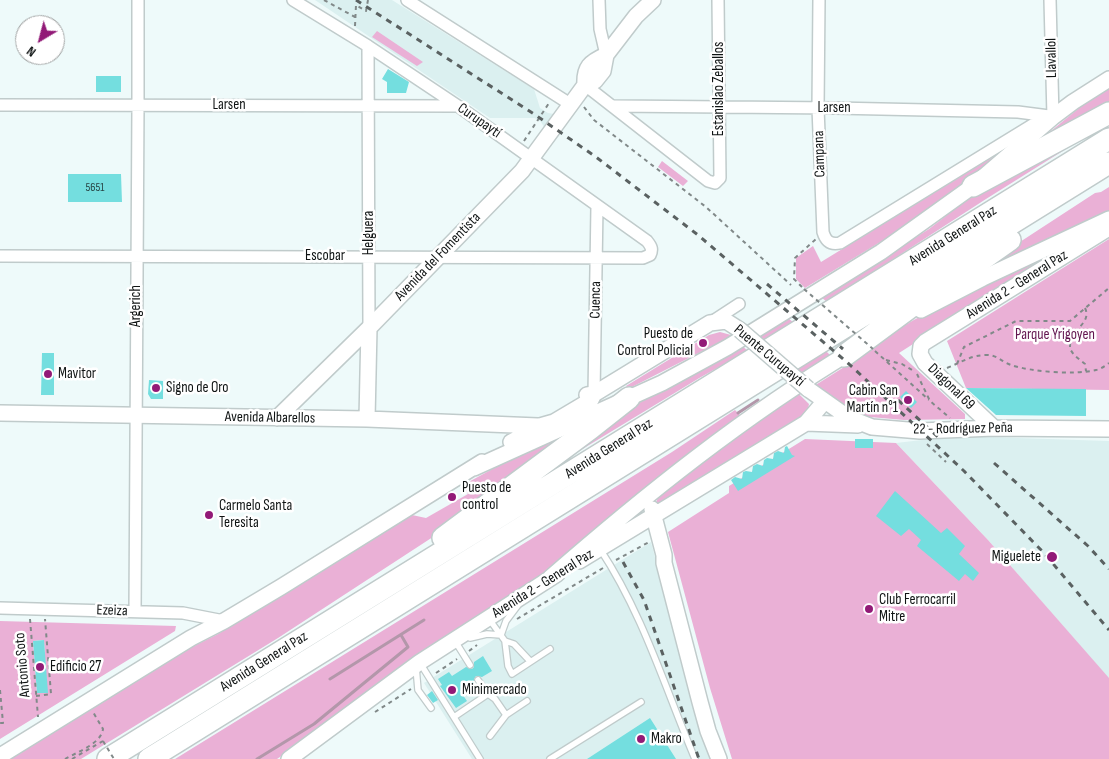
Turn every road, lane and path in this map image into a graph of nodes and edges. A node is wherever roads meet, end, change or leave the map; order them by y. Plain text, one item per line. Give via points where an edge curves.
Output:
1 (138, 0) edge
2 (293, 0) edge
3 (324, 0) edge
4 (368, 0) edge
5 (407, 0) edge
6 (598, 0) edge
7 (653, 0) edge
8 (718, 0) edge
9 (819, 0) edge
10 (1050, 0) edge
11 (356, 17) junction
12 (355, 38) junction
13 (368, 46) junction
14 (606, 55) junction
15 (1109, 79) edge
16 (585, 85) junction
17 (556, 94) junction
18 (573, 101) junction
19 (0, 105) edge
20 (138, 105) junction
21 (369, 106) junction
22 (458, 106) junction
23 (614, 106) junction
24 (720, 107) junction
25 (818, 108) junction
26 (1109, 113) edge
27 (1053, 116) junction
28 (1109, 139) edge
29 (518, 149) junction
30 (532, 158) junction
31 (1109, 163) edge
32 (972, 186) junction
33 (597, 206) junction
34 (1109, 219) edge
35 (1109, 228) edge
36 (823, 232) junction
37 (650, 255) joint
38 (0, 256) edge
39 (136, 256) junction
40 (369, 256) junction
41 (437, 257) junction
42 (596, 257) junction
43 (791, 285) dead end
44 (1109, 288) edge
45 (739, 304) dead end
46 (1085, 308) junction
47 (710, 323) junction
48 (369, 328) junction
49 (925, 342) joint
50 (844, 356) junction
51 (884, 360) junction
52 (1109, 363) edge
53 (957, 364) junction
54 (919, 368) dead end
55 (944, 369) dead end
56 (1086, 371) junction
57 (916, 372) junction
58 (594, 394) junction
59 (629, 398) junction
60 (930, 401) junction
61 (824, 402) junction
62 (0, 413) edge
63 (136, 415) junction
64 (277, 418) junction
65 (367, 419) junction
66 (806, 423) junction
67 (540, 426) junction
68 (872, 427) junction
69 (994, 428) junction
70 (963, 429) junction
71 (1109, 429) edge
72 (913, 430) junction
73 (946, 462) dead end
74 (474, 468) junction
75 (656, 490) junction
76 (653, 517) junction
77 (633, 530) junction
78 (653, 540) junction
79 (597, 545) junction
80 (664, 563) junction
81 (610, 564) junction
82 (382, 590) junction
83 (519, 598) junction
84 (0, 608) edge
85 (29, 608) junction
86 (44, 609) junction
87 (135, 611) junction
88 (489, 618) junction
89 (224, 621) junction
90 (503, 628) junction
91 (493, 634) junction
92 (458, 637) junction
93 (502, 638) junction
94 (550, 649) dead end
95 (463, 655) junction
96 (530, 661) junction
97 (418, 663) junction
98 (470, 665) dead end
99 (430, 677) junction
100 (478, 680) dead end
101 (418, 685) junction
102 (0, 690) edge
103 (488, 694) junction
104 (36, 696) junction
105 (527, 701) dead end
106 (87, 702) junction
107 (641, 702) dead end
108 (431, 708) dead end
109 (374, 713) dead end
110 (506, 715) junction
111 (454, 717) junction
112 (38, 719) dead end
113 (0, 723) edge
114 (490, 736) dead end
115 (0, 756) edge
116 (65, 759) edge
117 (72, 759) edge
118 (108, 759) edge
119 (114, 759) edge
120 (149, 759) edge
121 (289, 759) edge
122 (480, 759) edge
123 (550, 759) edge
124 (695, 759) edge
125 (719, 759) edge

1 - 20 street, Argerich
2 - 12 street, Curupaytí
3 - 11 path
4 - 11 path via 366,11 356,5
5 - 17 street
6 - 14 street
7 - 14 street, Avenida del Fomentista via 636,16
8 - 24 street, Estanislao Zeballos
9 - 25 street, Campana
10 - 27 street, Llavallol
11 - 12 path
12 - 13 street, Curupaytí
13 - 21 street, Helguera
13 - 22 street, Curupaytí
14 - 16 street, Avenida del Fomentista via 593,61 584,73
15 - 27 street, Avenida General Paz
16 - 18 street, Avenida del Fomentista
16 - 23 street
17 - 18 street
17 - 29 path
18 - 30 street, Avenida del Fomentista
18 - 43 path via 706,207
19 - 20 street, Larsen
20 - 21 street, Larsen
20 - 39 street, Argerich
21 - 22 street, Larsen
21 - 40 street, Helguera
22 - 29 street, Curupaytí
23 - 24 street, Larsen
23 - 24 street, Estanislao Zeballos via 708,181 715,182 720,178
24 - 25 street, Larsen
25 - 27 street, Larsen via 1018,112
25 - 36 street, Campana
26 - 32 highway
27 - 32 street, Avenida General Paz
27 - 36 street, Avenida General Paz via 1034,124 840,243 831,244
28 - 82 highway, Avenida General Paz
29 - 30 street, Curupaytí
30 - 33 street, Curupaytí
30 - 41 street, Avenida del Fomentista
31 - 50 highway via 1002,246 920,300
31 - 120 highway, Avenida General Paz
32 - 59 street, Avenida General Paz via 881,252 764,325 691,368
33 - 37 street, Curupaytí via 647,241 652,250
33 - 42 street, Cuenca
34 - 50 street via 930,305
35 - 49 street, Avenida 2 - General Paz
36 - 51 path, bridge via 795,258 794,279
37 - 42 street, Escobar via 643,258
38 - 39 street, Escobar
39 - 40 street, Escobar
39 - 63 street, Argerich
40 - 41 street, Escobar
40 - 48 street, Helguera
41 - 42 street, Escobar
41 - 48 street, Avenida del Fomentista
42 - 58 street, Cuenca
44 - 46 path
45 - 47 street, Avenida General Paz
46 - 53 path via 1070,320 1025,320 1008,324 964,347
46 - 56 path via 1085,320 1073,336 1070,349 1085,364
47 - 58 street, Avenida General Paz
47 - 61 street, Puente Curupaytí, bridge via 726,321 740,330
48 - 64 street, Avenida del Fomentista
48 - 65 street, Helguera
49 - 69 street, Diagonal 69 via 920,351 921,358
50 - 75 street via 746,420
51 - 57 path via 902,364
51 - 60 path
52 - 56 path via 1100,369
53 - 55 path
53 - 56 path via 969,357 987,355 999,357 1017,367 1059,372
54 - 57 path
57 - 60 path
58 - 67 street, Avenida General Paz via 551,416
59 - 74 street, Avenida General Paz
59 - 82 highway via 447,534
60 - 70 path
61 - 66 street, Avenida 2 - General Paz
61 - 68 street, 22 - Rodríguez Peña via 849,418
62 - 63 street, Avenida Albarellos
63 - 64 street, Avenida Albarellos
63 - 87 street, Argerich
64 - 65 street, Avenida Albarellos
65 - 67 street, Avenida Albarellos
66 - 68 street
66 - 76 street, Avenida 2 - General Paz
67 - 74 street, Avenida General Paz via 508,443
68 - 72 street, 22 - Rodríguez Peña
69 - 70 street, 22 - Rodríguez Peña
69 - 71 street, 22 - Rodríguez Peña
70 - 72 street, 22 - Rodríguez Peña
72 - 73 path
74 - 89 street, Avenida General Paz
75 - 76 street via 652,503
75 - 79 street
76 - 77 street, Avenida 2 - General Paz
76 - 80 street
77 - 78 street via 643,530
77 - 79 street, Avenida 2 - General Paz
78 - 80 street
78 - 81 path
79 - 81 lane
79 - 83 street, Avenida 2 - General Paz
80 - 125 street via 708,731
81 - 90 path
81 - 124 lane via 652,648
82 - 118 highway, Avenida General Paz
83 - 88 street, Avenida 2 - General Paz
83 - 90 lane
84 - 85 street, Ezeiza
85 - 86 street, Ezeiza
85 - 104 path, Antonio Soto
86 - 87 street, Ezeiza
86 - 104 path via 51,694
87 - 89 street, Ezeiza via 183,613
88 - 92 street, Avenida 2 - General Paz
88 - 93 lane
89 - 106 street, Avenida General Paz
90 - 93 lane
91 - 92 lane
91 - 93 lane
91 - 95 path
92 - 95 lane
92 - 97 street, Avenida 2 - General Paz
93 - 96 lane via 514,644
93 - 96 lane via 512,674
94 - 96 lane
95 - 98 lane
95 - 99 path
97 - 99 lane
97 - 101 lane
97 - 121 street, Avenida 2 - General Paz
99 - 111 lane
100 - 103 lane
101 - 108 lane
101 - 109 path
102 - 113 path via 3,723
103 - 110 lane
103 - 111 lane
104 - 112 path, Antonio Soto
105 - 110 lane
106 - 115 street, Avenida General Paz
106 - 116 path via 103,729 102,734
107 - 123 lane
110 - 114 lane
111 - 122 lane
117 - 119 path, bridge via 103,741

